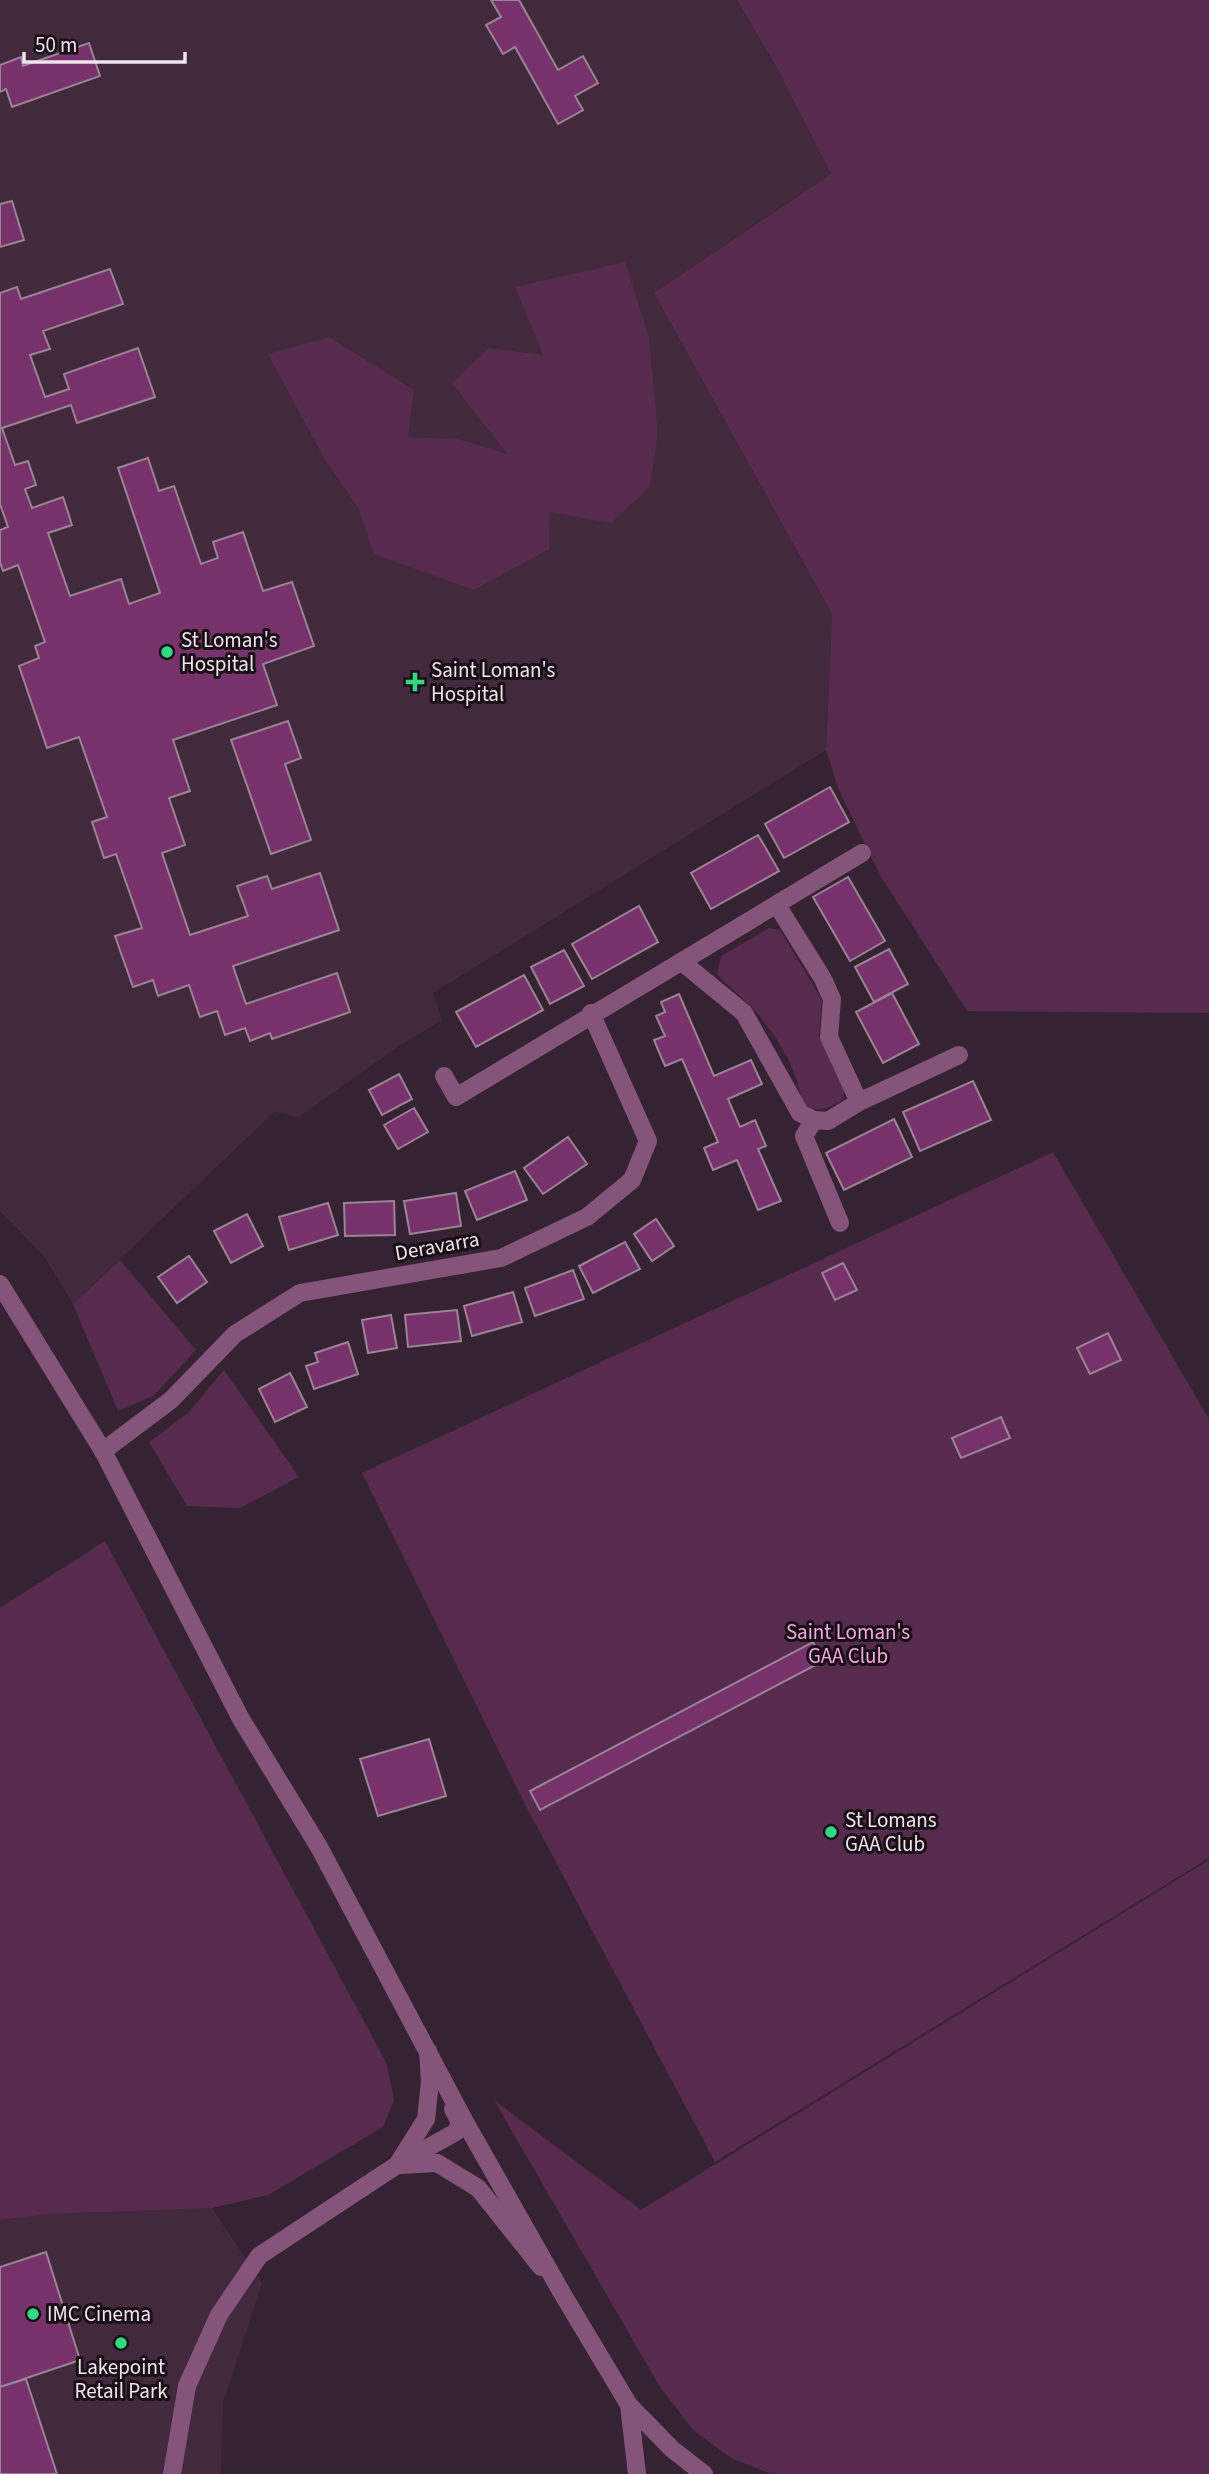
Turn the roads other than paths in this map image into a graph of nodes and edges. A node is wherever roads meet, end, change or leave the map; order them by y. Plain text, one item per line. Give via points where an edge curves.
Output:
1 (862, 853) dead end
2 (777, 905) junction
3 (682, 962) junction
4 (592, 1013) junction
5 (959, 1055) dead end
6 (444, 1076) dead end
7 (859, 1102) junction
8 (814, 1120) junction
9 (840, 1223) dead end
10 (0, 1284) edge
11 (103, 1451) junction
12 (428, 2051) junction
13 (441, 2077) junction
14 (397, 2165) junction
15 (562, 2293) junction
16 (629, 2405) junction
17 (172, 2474) edge
18 (637, 2474) edge
19 (704, 2474) edge

1 - 2 street
2 - 3 street
2 - 7 street via 824,979 832,999 829,1037
3 - 4 street
3 - 8 street via 744,1013 800,1113
4 - 6 street via 456,1097
4 - 11 street, Deravarra via 648,1141 632,1180 587,1217 501,1258 300,1293 235,1334 171,1400
5 - 7 street
7 - 8 street via 828,1121
8 - 9 street via 804,1136
10 - 11 street
11 - 12 street via 241,1719 319,1847
12 - 13 street
12 - 14 street via 426,2119
13 - 14 street via 460,2128
13 - 15 street
14 - 15 street via 437,2163 478,2188
14 - 17 street via 260,2256 245,2274 219,2315 187,2386
15 - 16 street
16 - 18 street
16 - 19 street

